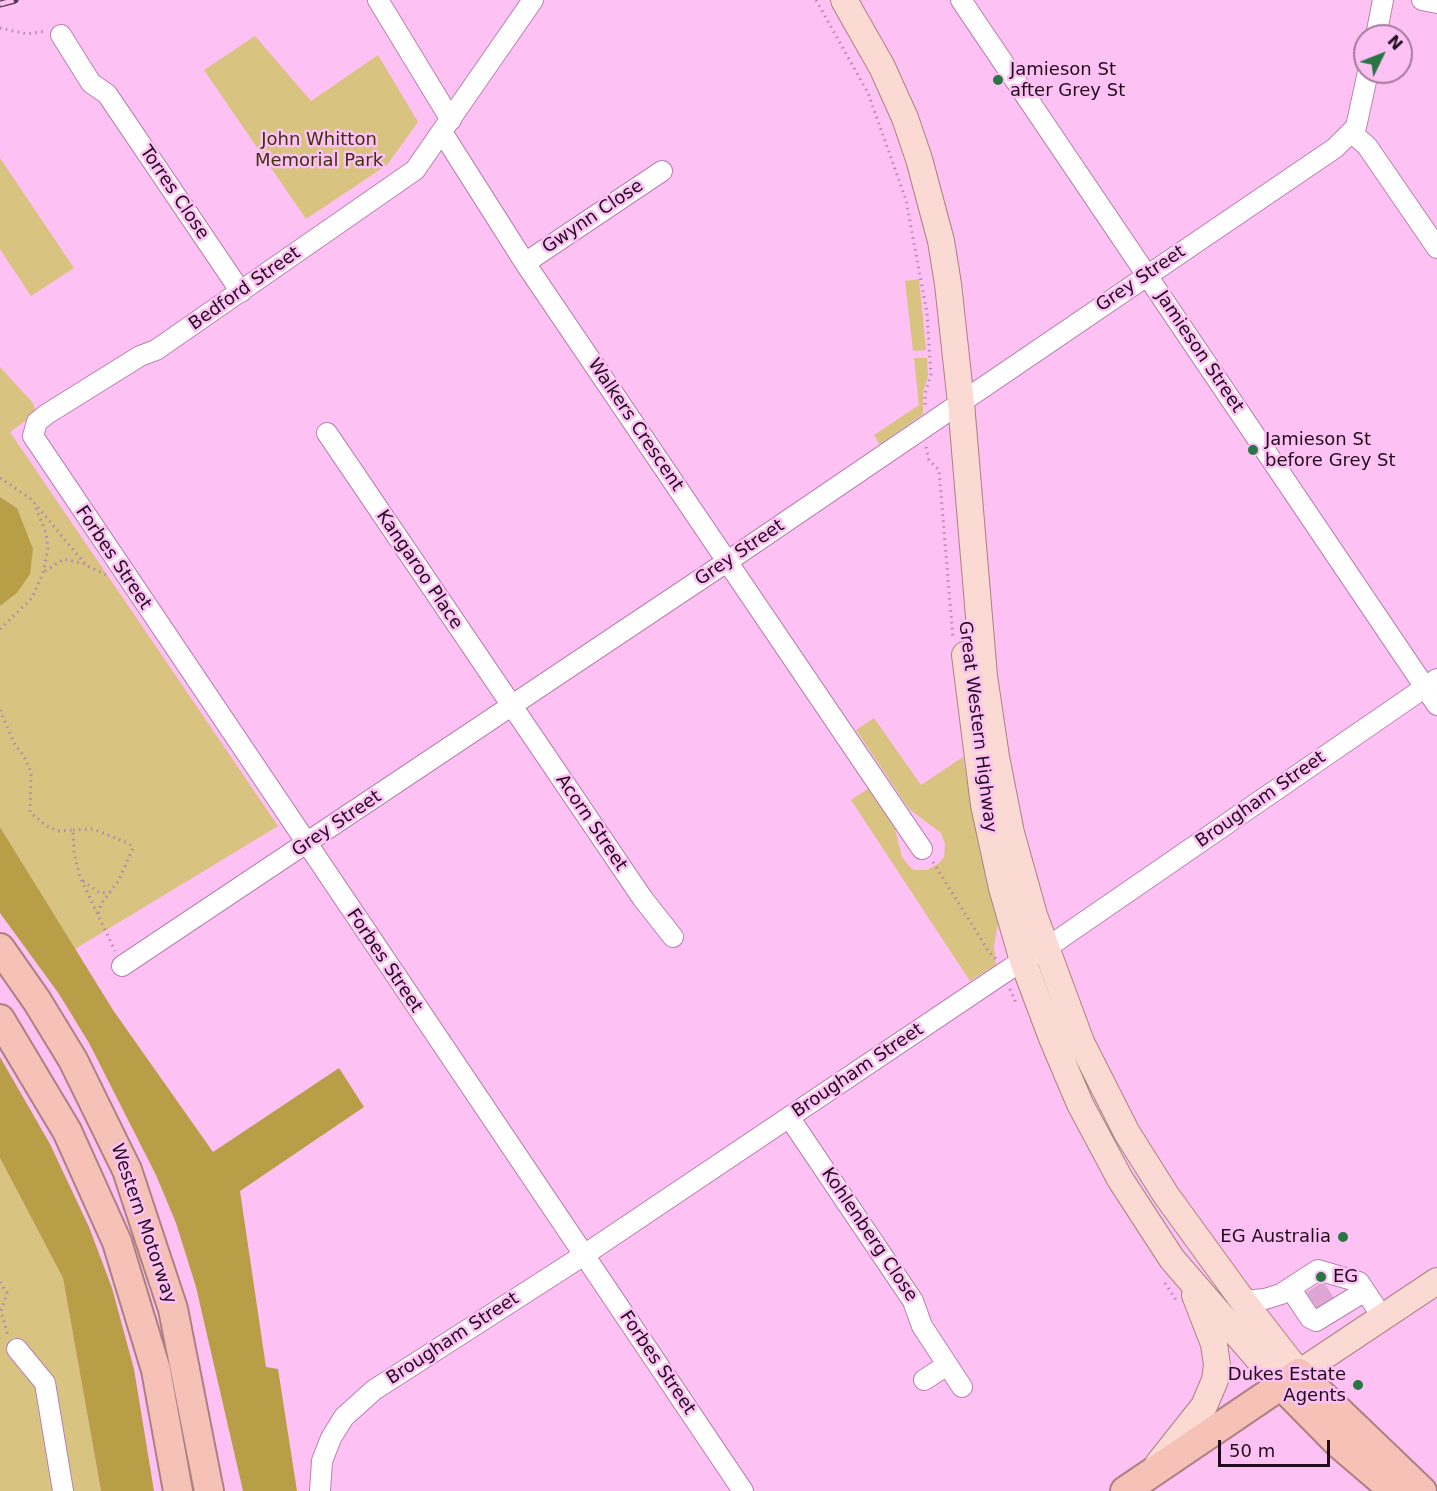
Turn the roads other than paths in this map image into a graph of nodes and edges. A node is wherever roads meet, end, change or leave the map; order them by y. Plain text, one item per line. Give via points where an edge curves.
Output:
1 (378, 0) edge
2 (533, 0) edge
3 (825, 0) edge
4 (844, 0) edge
5 (961, 0) edge
6 (1383, 0) edge
7 (1422, 0) edge
8 (1437, 3) edge
9 (1378, 24) edge
10 (61, 35) road end
11 (1365, 84) edge
12 (446, 126) junction
13 (1352, 133) junction
14 (662, 171) dead end
15 (1437, 248) edge
16 (525, 263) junction
17 (1147, 276) junction
18 (241, 292) junction
19 (943, 411) junction
20 (34, 428) joint
21 (327, 433) dead end
22 (728, 561) junction
23 (1431, 683) edge
24 (1437, 705) edge
25 (512, 707) junction
26 (306, 845) junction
27 (922, 849) road end
28 (673, 937) dead end
29 (0, 948) edge
30 (1023, 957) junction
31 (122, 966) road end
32 (0, 1019) edge
33 (789, 1117) junction
34 (127, 1170) junction
35 (585, 1255) junction
36 (1186, 1275) junction
37 (1437, 1281) edge
38 (1290, 1288) junction
39 (1365, 1291) junction
40 (1243, 1301) junction
41 (1383, 1318) junction
42 (17, 1349) road end
43 (947, 1365) junction
44 (1290, 1379) junction
45 (924, 1380) dead end
46 (962, 1387) dead end
47 (1150, 1474) junction
48 (63, 1491) edge
49 (178, 1491) edge
50 (209, 1491) edge
51 (225, 1491) edge
52 (320, 1491) edge
53 (743, 1491) edge
54 (1125, 1491) edge
55 (1394, 1491) edge
56 (1422, 1491) edge

1 - 12 street, Walkers Crescent
2 - 12 street
3 - 19 main road, Great Western Highway via 875,89 912,190 934,301
4 - 19 main road, Great Western Highway via 882,67 926,180 948,284
5 - 17 street, Jamieson Street
6 - 9 street
7 - 8 street
10 - 18 street, Torres Close via 91,83 107,94
11 - 13 street
12 - 16 street, Walkers Crescent
12 - 18 street, Bedford Street via 422,163 407,177
13 - 15 street via 1367,146
13 - 17 street, Grey Street
14 - 16 street, Gwynn Close
16 - 22 street, Walkers Crescent
17 - 19 street, Grey Street
17 - 23 street, Jamieson Street
18 - 20 street, Bedford Street via 156,350 47,414
19 - 22 street, Grey Street
19 - 30 main road, Great Western Highway via 994,745 1013,841
20 - 26 street, Forbes Street via 34,441
21 - 25 street, Kangaroo Place
22 - 25 street, Grey Street
22 - 27 street, Walkers Crescent
23 - 24 street, Jamieson Street
23 - 30 street, Brougham Street
25 - 26 street, Grey Street
25 - 28 street, Acorn Street via 642,899
26 - 31 street, Grey Street
26 - 35 street, Forbes Street
29 - 34 highway, Western Motorway via 73,1060
30 - 33 street, Brougham Street
30 - 36 main road, Great Western Highway via 1052,1038 1090,1125 1148,1224
30 - 40 main road, Great Western Highway via 1081,1042 1127,1133 1166,1195
32 - 49 highway, Western Motorway via 62,1121 117,1242 156,1370
33 - 35 street, Brougham Street
33 - 43 street, Kohlenberg Close via 914,1301 922,1326
34 - 50 highway, Western Motorway via 173,1309
34 - 51 highway via 151,1203 167,1247 187,1315
35 - 52 street, Brougham Street via 364,1397 344,1417 331,1438 322,1461
35 - 53 street, Forbes Street
36 - 44 main road, Great Western Highway
36 - 47 main road via 1214,1344 1215,1380 1204,1406
37 - 41 main road
38 - 39 street via 1318,1270 1339,1282 1359,1282
38 - 39 street via 1307,1304 1310,1318 1320,1320
38 - 40 street via 1271,1298
39 - 41 street
40 - 44 main road, Great Western Highway
41 - 44 main road
42 - 48 street via 45,1383
43 - 45 street
43 - 46 street, Kohlenberg Close
44 - 47 highway
44 - 55 highway, Great Western Highway via 1338,1443
44 - 56 highway, Great Western Highway
47 - 54 highway

